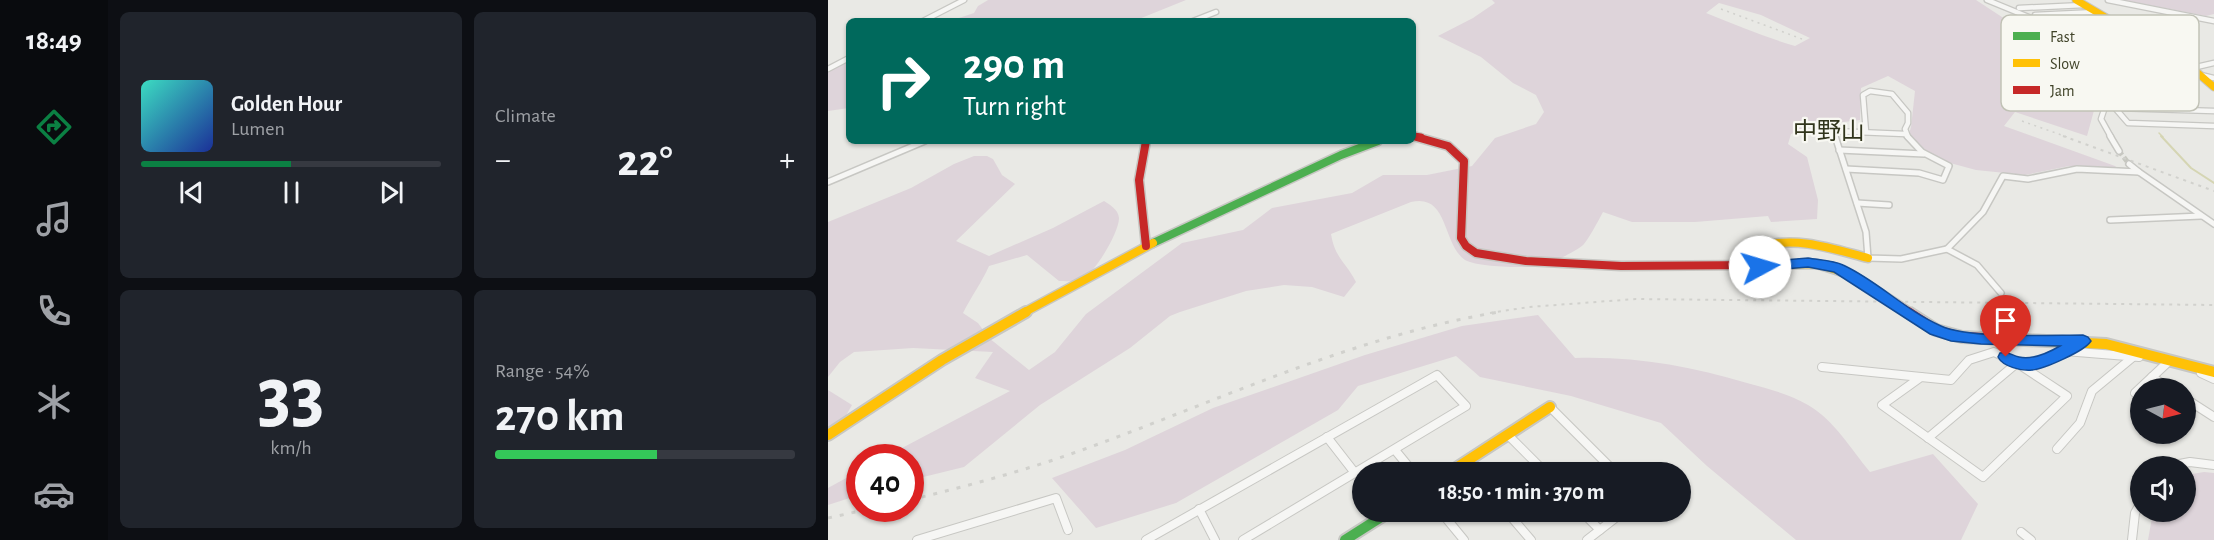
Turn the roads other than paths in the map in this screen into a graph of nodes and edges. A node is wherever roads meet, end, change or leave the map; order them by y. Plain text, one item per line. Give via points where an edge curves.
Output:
1 (964, 0) edge
2 (1987, 0) edge
3 (2036, 0) edge
4 (2108, 0) edge
5 (2080, 2) edge
6 (2044, 6) junction
7 (2019, 8) dead end
8 (1216, 12) dead end
9 (2097, 12) junction
10 (2022, 15) edge
11 (2035, 15) edge
12 (2102, 15) edge
13 (2184, 15) edge
14 (929, 18) edge
15 (1201, 18) edge
16 (2199, 18) edge
17 (2214, 21) edge
18 (846, 60) edge
19 (2214, 63) edge
20 (828, 69) edge
21 (2199, 71) edge
22 (2199, 73) edge
23 (2199, 74) edge
24 (2214, 78) edge
25 (2214, 87) edge
26 (2104, 111) edge
27 (2118, 111) edge
28 (2199, 111) edge
29 (2214, 111) edge
30 (2214, 126) edge
31 (1866, 132) junction
32 (1905, 134) junction
33 (1416, 136) edge
34 (918, 144) edge
35 (1145, 144) edge
36 (1371, 144) edge
37 (1839, 150) junction
38 (2119, 151) tunnel mouth
39 (1924, 154) junction
40 (2129, 164) tunnel mouth
41 (1846, 169) junction
42 (2139, 172) junction
43 (828, 182) edge
44 (1857, 203) junction
45 (1889, 205) dead end
46 (2202, 216) junction
47 (2110, 220) dead end
48 (2214, 224) edge
49 (1146, 246) junction
50 (1947, 249) junction
51 (1868, 258) junction
52 (1760, 267) junction
53 (2001, 293) dead end
54 (2083, 341) junction
55 (2065, 351) junction
56 (2134, 356) junction
57 (2017, 363) junction
58 (2167, 363) junction
59 (1822, 367) dead end
60 (2214, 372) edge
61 (2152, 377) edge
62 (1921, 378) junction
63 (2214, 379) edge
64 (2196, 405) edge
65 (1550, 407) joint
66 (2214, 417) edge
67 (828, 435) edge
68 (1508, 435) junction
69 (1327, 437) junction
70 (1928, 438) junction
71 (2057, 449) dead end
72 (1395, 450) junction
73 (1374, 462) edge
74 (1405, 462) edge
75 (1468, 462) edge
76 (1535, 462) edge
77 (1605, 462) edge
78 (2196, 463) edge
79 (2214, 465) edge
80 (1352, 470) edge
81 (1352, 474) edge
82 (1199, 509) junction
83 (1374, 522) edge
84 (1449, 522) edge
85 (1516, 522) edge
86 (1592, 522) edge
87 (1610, 522) edge
88 (2134, 522) edge
89 (1068, 530) dead end
90 (1600, 530) junction
91 (2021, 532) dead end
92 (1349, 539) edge
93 (917, 540) edge
94 (1146, 540) edge
95 (1215, 540) edge
96 (1243, 540) edge
97 (1464, 540) edge
98 (1531, 540) edge
99 (1587, 540) edge
100 (2031, 540) edge
101 (2132, 540) edge

1 - 14 street
2 - 10 street
3 - 6 street
4 - 13 street
5 - 6 street
5 - 9 street
6 - 7 street
8 - 15 street
9 - 11 street
9 - 12 street
16 - 17 street
18 - 20 street
19 - 21 street
22 - 24 street
23 - 25 street
26 - 38 street via 2101,119
27 - 30 street via 2128,123
28 - 29 street
31 - 32 street
31 - 32 street via 1863,95 1870,91 1892,94 1908,113
31 - 37 street via 1833,131
32 - 39 street
33 - 52 street via 1452,148 1464,161 1461,238 1476,253 1568,264
34 - 43 street
35 - 49 street via 1140,169
36 - 49 street
37 - 39 street
37 - 41 street
39 - 41 street via 1949,166 1943,180 1919,173
40 - 42 street
41 - 44 street
42 - 46 street
42 - 50 street via 2077,169 2028,179 2003,176 1983,212
44 - 45 street
44 - 51 street via 1866,232
46 - 47 street
46 - 48 street
49 - 67 street via 942,360
50 - 51 street via 1901,259
50 - 53 street via 1977,265
51 - 52 street via 1776,242 1762,246 1757,254
52 - 54 street, bridge via 1821,263 1852,275 1936,330 1962,337
54 - 55 street
54 - 60 street via 2118,346
55 - 56 street
55 - 57 street via 2032,364
56 - 58 street
56 - 71 street via 2092,391 2080,423
57 - 62 street via 1994,352 1969,360 1951,380
57 - 70 street
57 - 70 street via 2067,396 1983,477
58 - 61 street
58 - 63 street
59 - 62 street
62 - 70 street via 1882,405
64 - 66 street
65 - 68 street
65 - 77 street
68 - 75 street
68 - 76 street
69 - 72 street via 1437,375 1466,406
69 - 80 street
69 - 82 street
72 - 73 street
72 - 74 street
78 - 79 street
81 - 96 street
82 - 94 street
82 - 95 street
83 - 92 street
84 - 97 street
85 - 98 street
86 - 90 street
87 - 90 street
88 - 101 street
89 - 93 street via 1056,498
90 - 99 street
91 - 100 street

